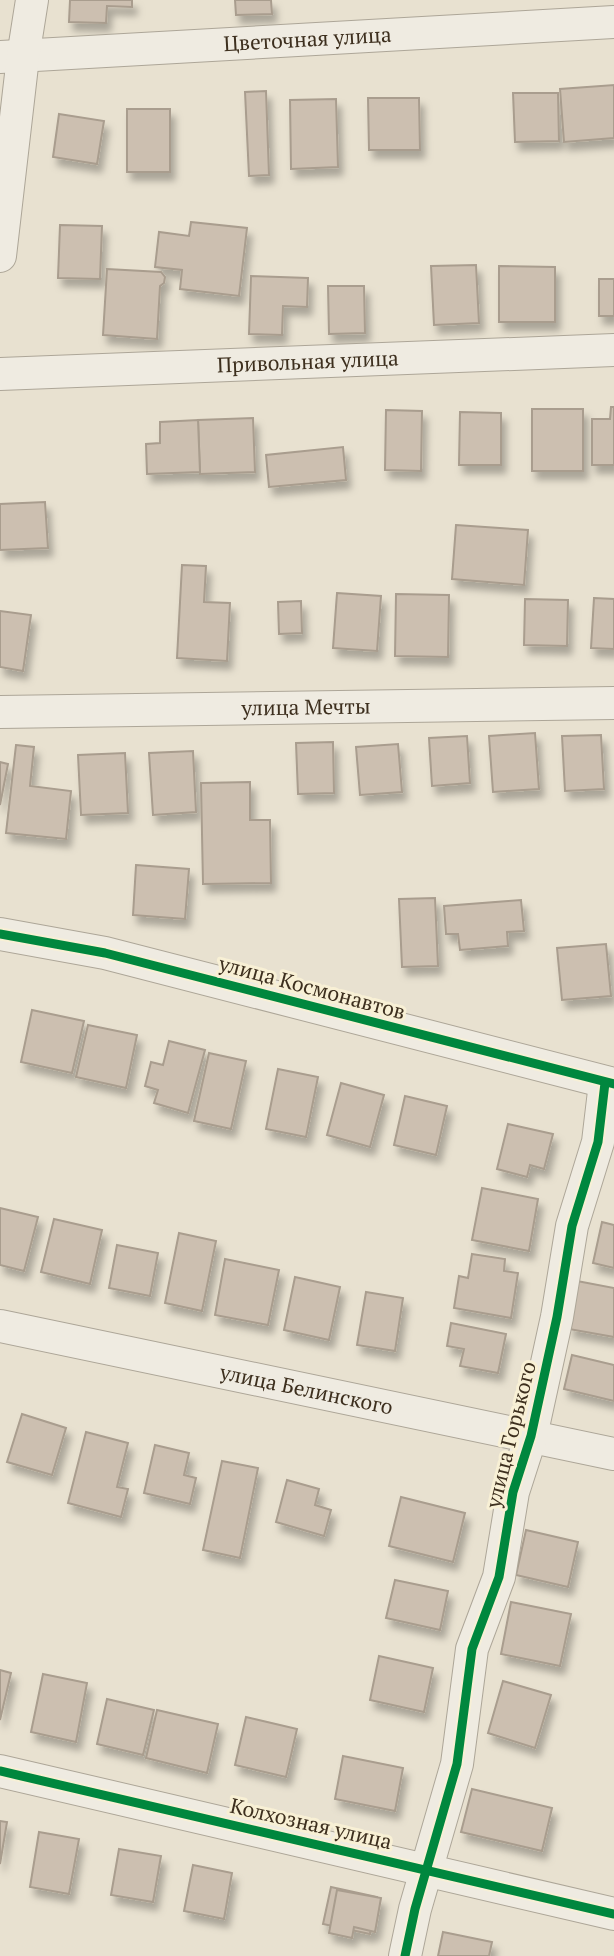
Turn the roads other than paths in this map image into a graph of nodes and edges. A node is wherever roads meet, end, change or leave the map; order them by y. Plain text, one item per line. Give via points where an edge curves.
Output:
1 (32, 0) edge
2 (614, 22) edge
3 (11, 57) edge
4 (0, 256) edge
5 (614, 350) edge
6 (0, 374) edge
7 (614, 703) edge
8 (0, 712) edge
9 (0, 934) edge
10 (610, 1083) edge
11 (0, 1326) edge
12 (531, 1436) junction
13 (614, 1454) edge
14 (0, 1771) edge
15 (427, 1869) junction
16 (614, 1914) edge
17 (405, 1956) edge

1 - 3 street
2 - 3 street, Цветочная улица
3 - 4 street
5 - 6 street, Привольная улица
7 - 8 street, улица Мечты
9 - 10 street, улица Космонавтов via 105,953
10 - 12 street, улица Горького via 598,1143 572,1226
11 - 12 street, улица Белинского
12 - 13 street, улица Белинского
12 - 15 street, улица Горького via 513,1492 499,1577 472,1650 457,1764
14 - 15 street, Колхозная улица
15 - 16 street, Колхозная улица
15 - 17 street, улица Горького

